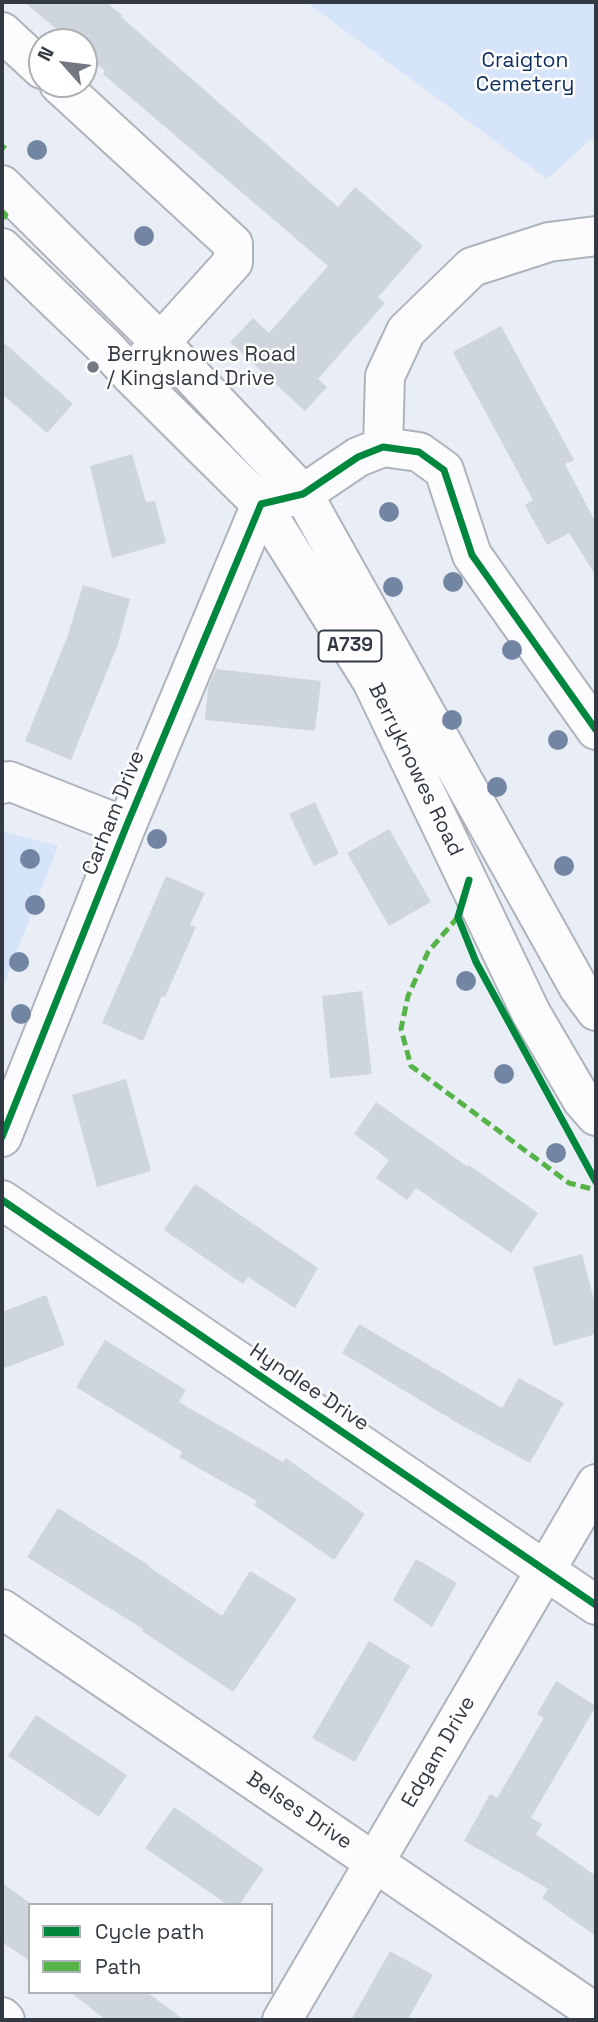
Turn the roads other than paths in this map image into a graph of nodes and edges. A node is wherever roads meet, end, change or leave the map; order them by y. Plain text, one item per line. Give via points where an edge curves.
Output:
1 (2, 32) edge
2 (28, 56) edge
3 (74, 98) edge
4 (2, 185) edge
5 (596, 236) edge
6 (2, 247) edge
7 (160, 342) junction
8 (131, 375) junction
9 (383, 447) junction
10 (303, 494) junction
11 (261, 505) junction
12 (596, 730) edge
13 (2, 784) edge
14 (126, 827) junction
15 (596, 1011) edge
16 (596, 1116) edge
17 (2, 1136) edge
18 (2, 1200) edge
19 (596, 1485) edge
20 (546, 1571) junction
21 (596, 1605) edge
22 (2, 1609) edge
23 (374, 1863) junction
24 (596, 2013) edge
25 (282, 2020) edge

1 - 2 street
3 - 7 street via 233,244 233,262
4 - 7 street, Berryknowes Road / A739
5 - 9 street via 549,242 472,267 406,331 385,376
6 - 8 street, Berryknowes Road / A739
7 - 8 street
7 - 10 street, Berryknowes Road / A739
8 - 11 street, Berryknowes Road / A739
9 - 10 street via 358,457
9 - 12 street via 419,452 444,470 472,555
10 - 11 street
10 - 15 street, Berryknowes Road / A739
11 - 14 street, Carham Drive
11 - 16 street, Berryknowes Road / A739 via 372,681 531,1013
13 - 14 street via 9,781
14 - 17 street, Carham Drive
18 - 20 street, Hyndlee Drive
19 - 20 street, Edgam Drive
20 - 21 street, Hyndlee Drive
20 - 23 street, Edgam Drive
22 - 23 street, Belses Drive
23 - 24 street, Belses Drive
23 - 25 street, Edgam Drive

